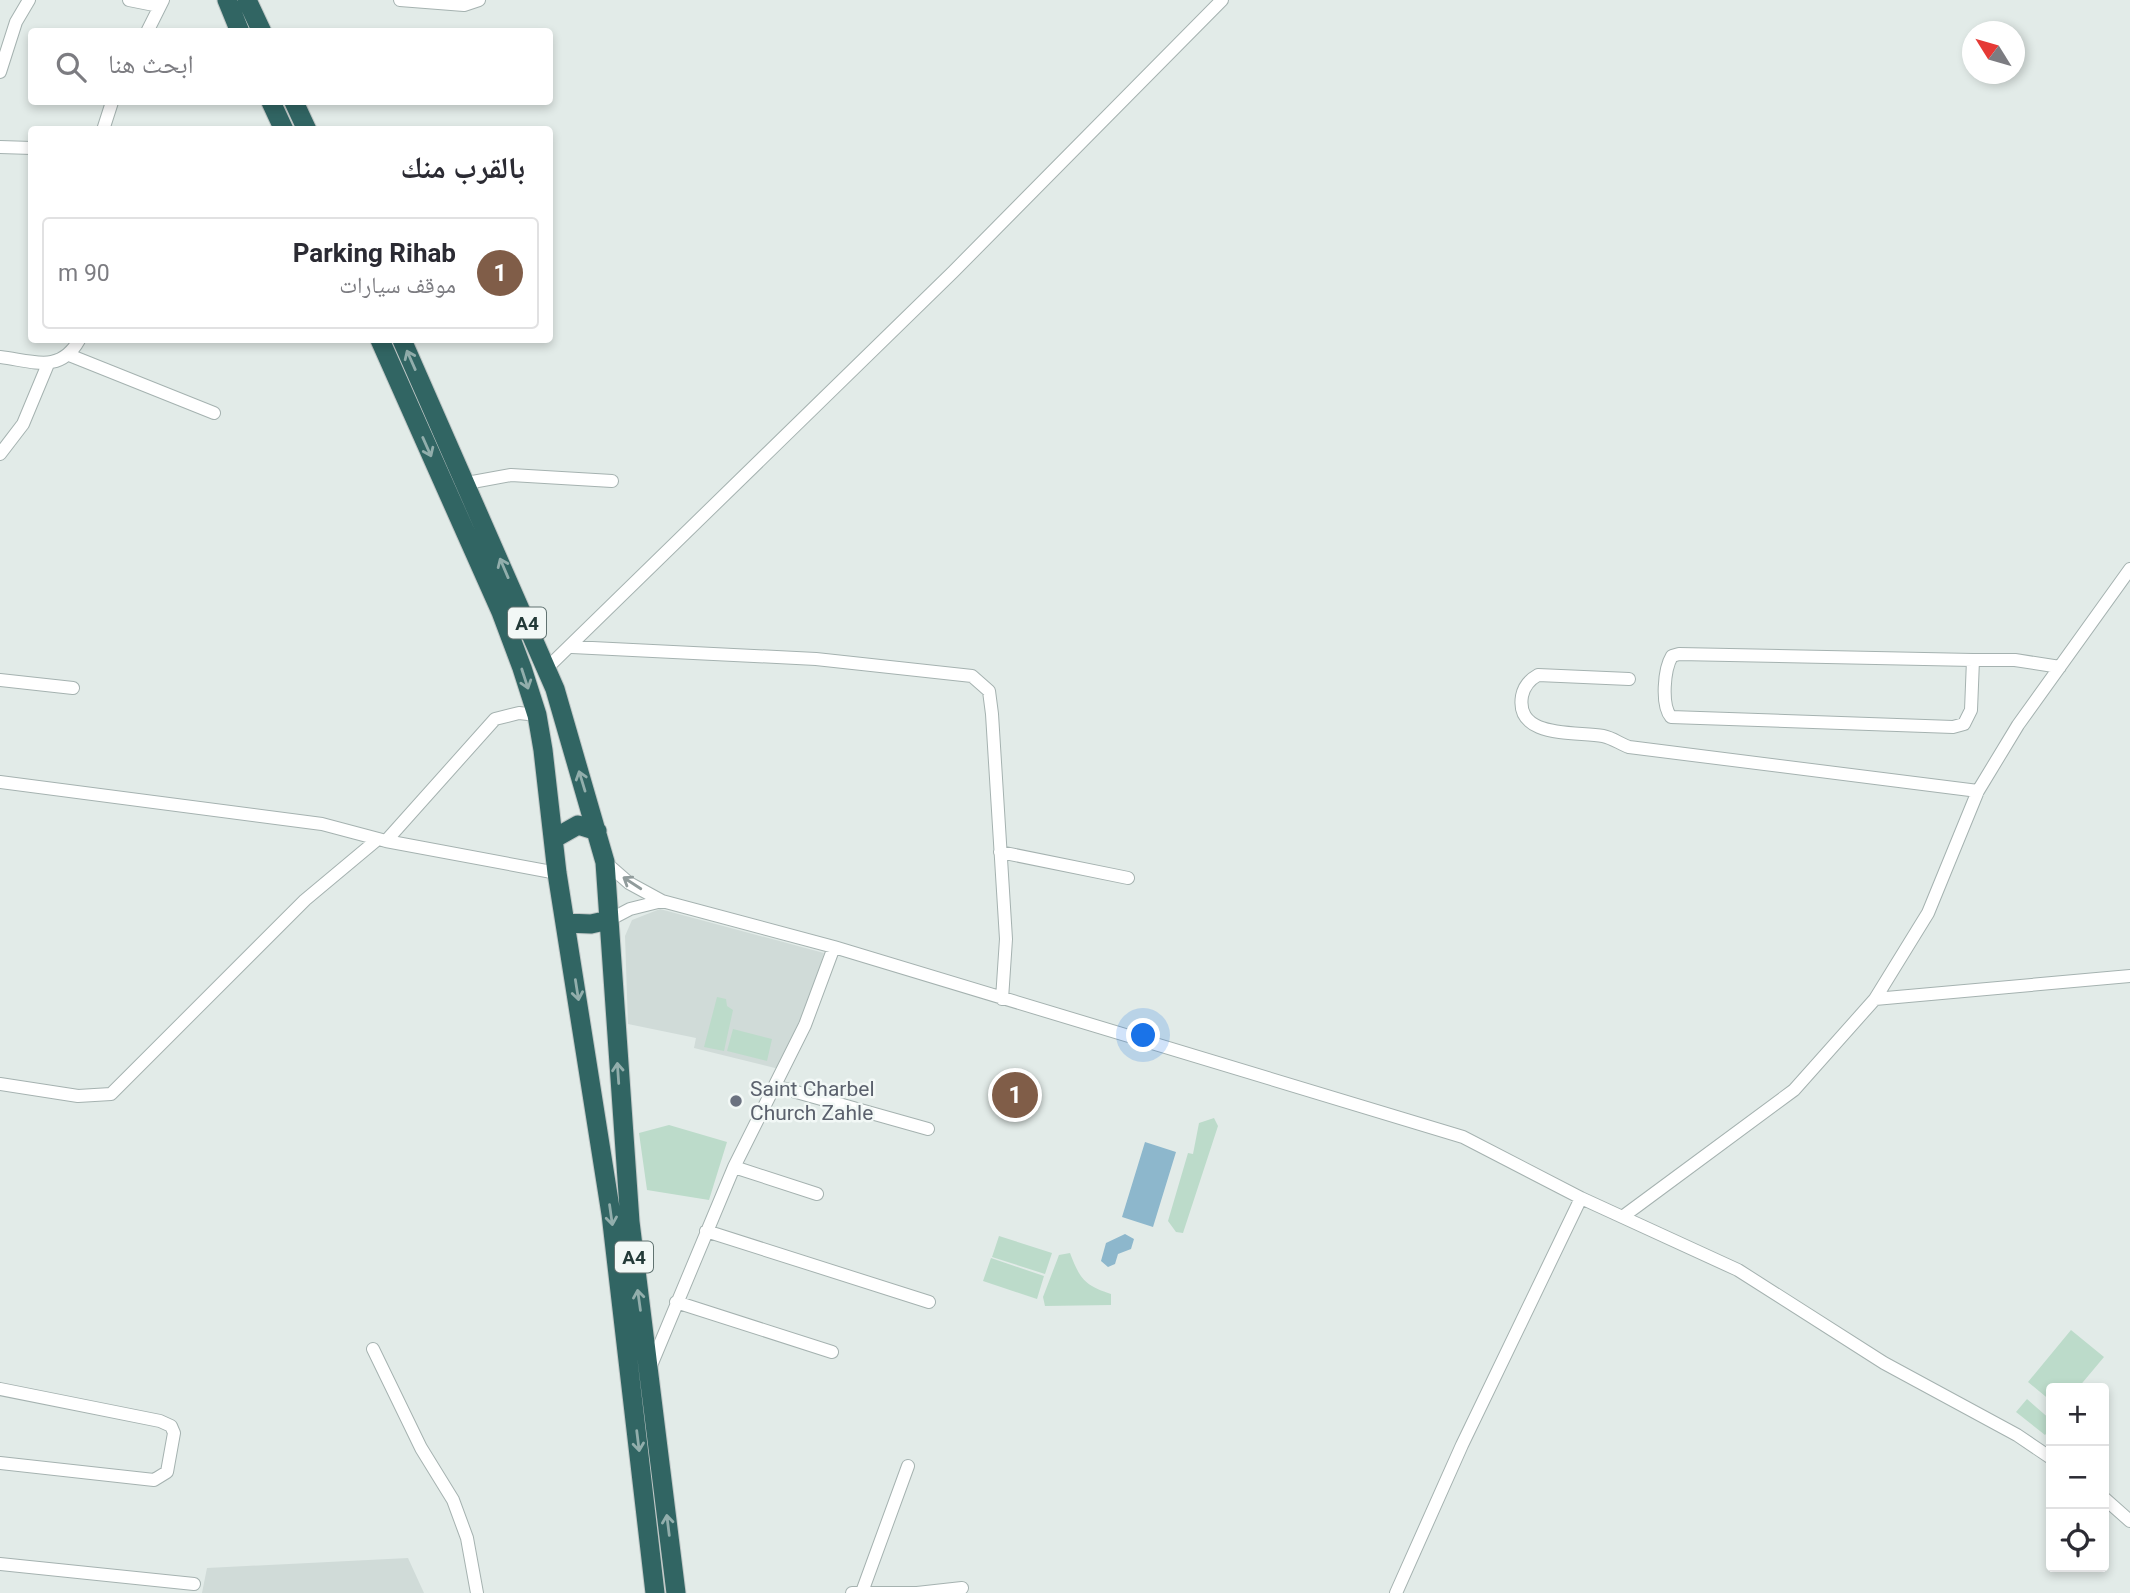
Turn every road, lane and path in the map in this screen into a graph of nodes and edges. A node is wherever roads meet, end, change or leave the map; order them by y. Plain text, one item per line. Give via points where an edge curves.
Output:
1 (29, 0) edge
2 (129, 0) edge
3 (227, 0) edge
4 (247, 0) edge
5 (400, 0) edge
6 (479, 0) edge
7 (1222, 0) edge
8 (161, 3) edge
9 (149, 28) edge
10 (238, 28) edge
11 (260, 28) edge
12 (0, 72) edge
13 (111, 105) edge
14 (272, 105) edge
15 (295, 105) edge
16 (104, 126) edge
17 (282, 126) edge
18 (305, 126) edge
19 (0, 147) edge
20 (28, 148) edge
21 (77, 343) edge
22 (381, 343) edge
23 (403, 343) edge
24 (69, 355) junction
25 (0, 357) edge
26 (48, 365) junction
27 (214, 413) dead end
28 (0, 454) edge
29 (612, 481) dead end
30 (467, 483) junction
31 (2130, 569) edge
32 (572, 647) junction
33 (1973, 660) junction
34 (2060, 667) junction
35 (547, 668) junction
36 (1629, 679) dead end
37 (0, 680) edge
38 (73, 688) dead end
39 (537, 715) junction
40 (0, 782) edge
41 (1978, 791) junction
42 (597, 831) junction
43 (555, 838) junction
44 (382, 840) junction
45 (1000, 852) junction
46 (605, 862) junction
47 (557, 873) junction
48 (1128, 878) dead end
49 (662, 901) junction
50 (609, 920) junction
51 (566, 923) junction
52 (834, 947) junction
53 (2130, 976) edge
54 (1002, 999) junction
55 (1875, 999) junction
56 (0, 1084) edge
57 (775, 1086) junction
58 (928, 1129) dead end
59 (734, 1167) junction
60 (817, 1194) dead end
61 (1581, 1198) junction
62 (1625, 1215) junction
63 (706, 1231) junction
64 (676, 1302) junction
65 (929, 1302) dead end
66 (373, 1349) dead end
67 (832, 1352) dead end
68 (649, 1371) junction
69 (0, 1389) edge
70 (2046, 1455) edge
71 (0, 1463) edge
72 (908, 1466) dead end
73 (2109, 1502) edge
74 (2130, 1521) edge
75 (0, 1564) edge
76 (194, 1584) dead end
77 (962, 1588) dead end
78 (857, 1592) edge
79 (477, 1593) edge
80 (655, 1593) edge
81 (676, 1593) edge
82 (917, 1593) edge
83 (1396, 1593) edge

1 - 12 street via 16,22
2 - 8 street
3 - 10 highway
4 - 11 highway
5 - 6 street via 464,5
7 - 32 street
8 - 9 street
13 - 16 street
14 - 17 highway
15 - 18 highway
19 - 20 street
21 - 24 street
22 -> 39 highway, A4 via 501,612
30 -> 23 highway, A4
24 - 26 street
24 - 27 street
25 - 26 street
26 - 28 street via 23,424
29 - 30 street via 512,475
35 -> 30 highway, A4
31 - 34 street
32 - 35 street
32 - 45 street via 816,659 972,676 989,691
33 - 33 street via 1679,654 1672,656 1667,667 1666,708 1671,717 1953,727 1968,719
33 - 34 street
34 - 41 street
42 -> 35 highway, A4
36 - 41 street via 1538,675 1524,689 1522,707 1535,726 1604,736 1629,747
37 - 38 street
39 - 43 highway, A4
39 - 44 street via 519,713 495,719
40 - 44 street via 272,816
41 - 55 street via 1928,913
42 - 43 highway via 578,825
42 - 46 highway, A4
43 - 47 highway, A4
44 - 47 street
44 - 56 street via 305,900 111,1094 78,1096
45 - 48 street
45 - 54 street via 1006,939
49 -> 46 street via 629,883
46 - 50 highway, A4
47 - 51 highway, A4
49 - 50 street
49 - 52 street
50 - 51 highway
68 -> 50 highway, A4 via 629,1209
51 -> 80 highway, A4 via 611,1214
52 - 54 street
52 - 57 street via 805,1025
53 - 55 street
54 - 61 street via 1463,1137
55 - 62 street via 1794,1090
57 - 58 street
57 - 59 street
59 - 60 street
59 - 63 street
61 - 62 street
61 - 83 street
62 - 70 street via 1738,1270 1884,1363
63 - 64 street
63 - 65 street
64 - 67 street
64 - 68 street
66 - 79 street via 421,1448 453,1500 467,1538
81 -> 68 highway, A4
69 - 71 street via 160,1421 174,1433 167,1472 154,1480
72 - 78 street
73 - 74 street
75 - 76 street
77 - 82 street
78 - 82 street

